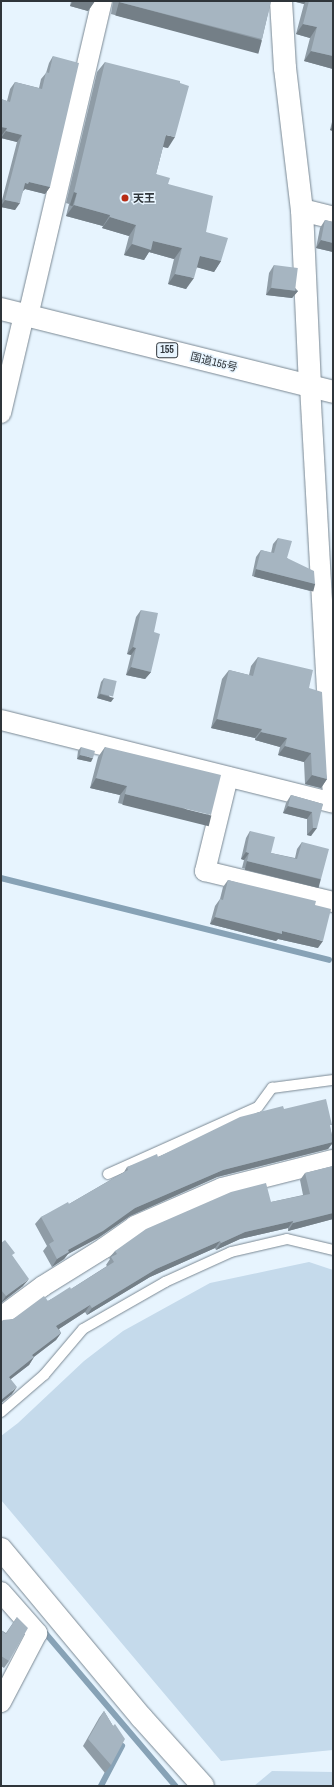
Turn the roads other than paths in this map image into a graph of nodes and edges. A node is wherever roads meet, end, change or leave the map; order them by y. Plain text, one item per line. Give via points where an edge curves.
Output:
1 (102, 1) edge
2 (281, 1) edge
3 (302, 210) junction
4 (333, 218) edge
5 (1, 309) edge
6 (26, 315) junction
7 (310, 386) junction
8 (333, 392) edge
9 (1, 413) edge
10 (1, 720) edge
11 (332, 744) edge
12 (228, 776) junction
13 (333, 797) edge
14 (333, 803) edge
15 (333, 902) edge
16 (333, 1080) edge
17 (333, 1160) edge
18 (108, 1174) dead end
19 (333, 1250) edge
20 (1, 1317) edge
21 (1, 1412) edge
22 (1, 1549) edge
23 (1, 1592) edge
24 (1, 1702) edge
25 (203, 1786) edge

1 - 6 street
2 - 3 main road via 285,68
3 - 4 main road
3 - 7 main road
5 - 6 main road, 国道155号 / 155
6 - 7 main road, 国道155号 / 155
6 - 9 street
7 - 8 main road, 国道155号 / 155
7 - 11 street
10 - 12 street
11 - 13 street
12 - 14 street
12 - 15 street via 205,872
16 - 18 lane via 272,1088 258,1107
17 - 20 street via 222,1188 135,1226 43,1286
19 - 21 lane via 287,1239 231,1252 165,1282 84,1329 44,1375
22 - 25 main road via 142,1718
23 - 24 street via 36,1634

